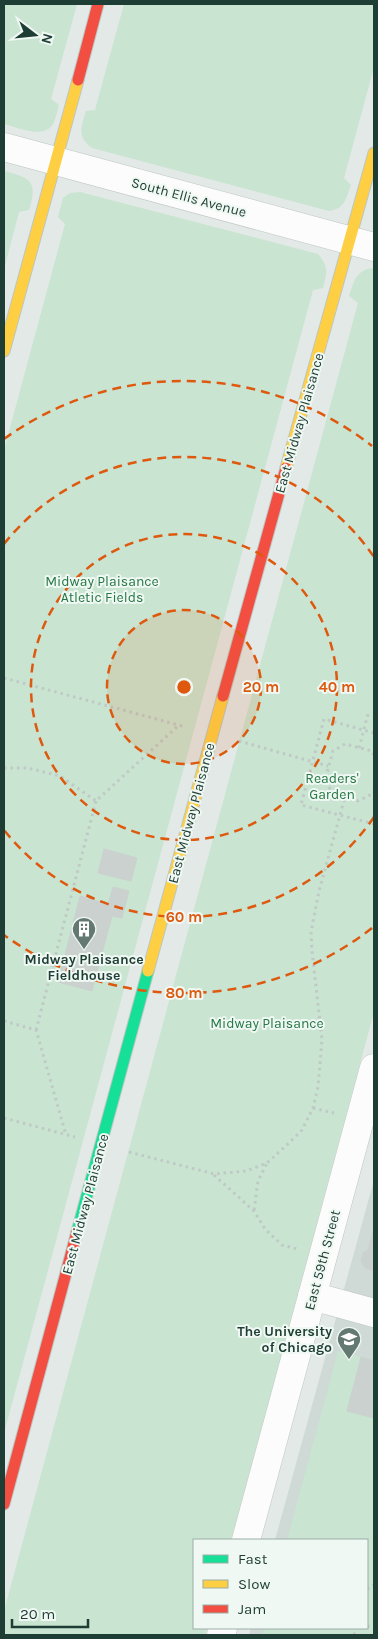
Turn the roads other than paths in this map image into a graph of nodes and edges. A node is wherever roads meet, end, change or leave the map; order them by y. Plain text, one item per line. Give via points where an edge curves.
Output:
1 (98, 4) edge
2 (4, 147) edge
3 (374, 152) edge
4 (57, 162) junction
5 (362, 244) edge
6 (4, 351) edge
7 (374, 1068) edge
8 (312, 1296) junction
9 (374, 1313) edge
10 (4, 1504) edge
11 (246, 1539) edge

1 - 4 street
2 - 4 street, South Ellis Avenue
3 - 5 street, East Midway Plaisance
4 - 5 street, South Ellis Avenue
4 - 6 street
5 - 10 street, East Midway Plaisance via 212,734
7 - 8 street, East 59th Street
8 - 9 street
8 - 11 street, East 59th Street

